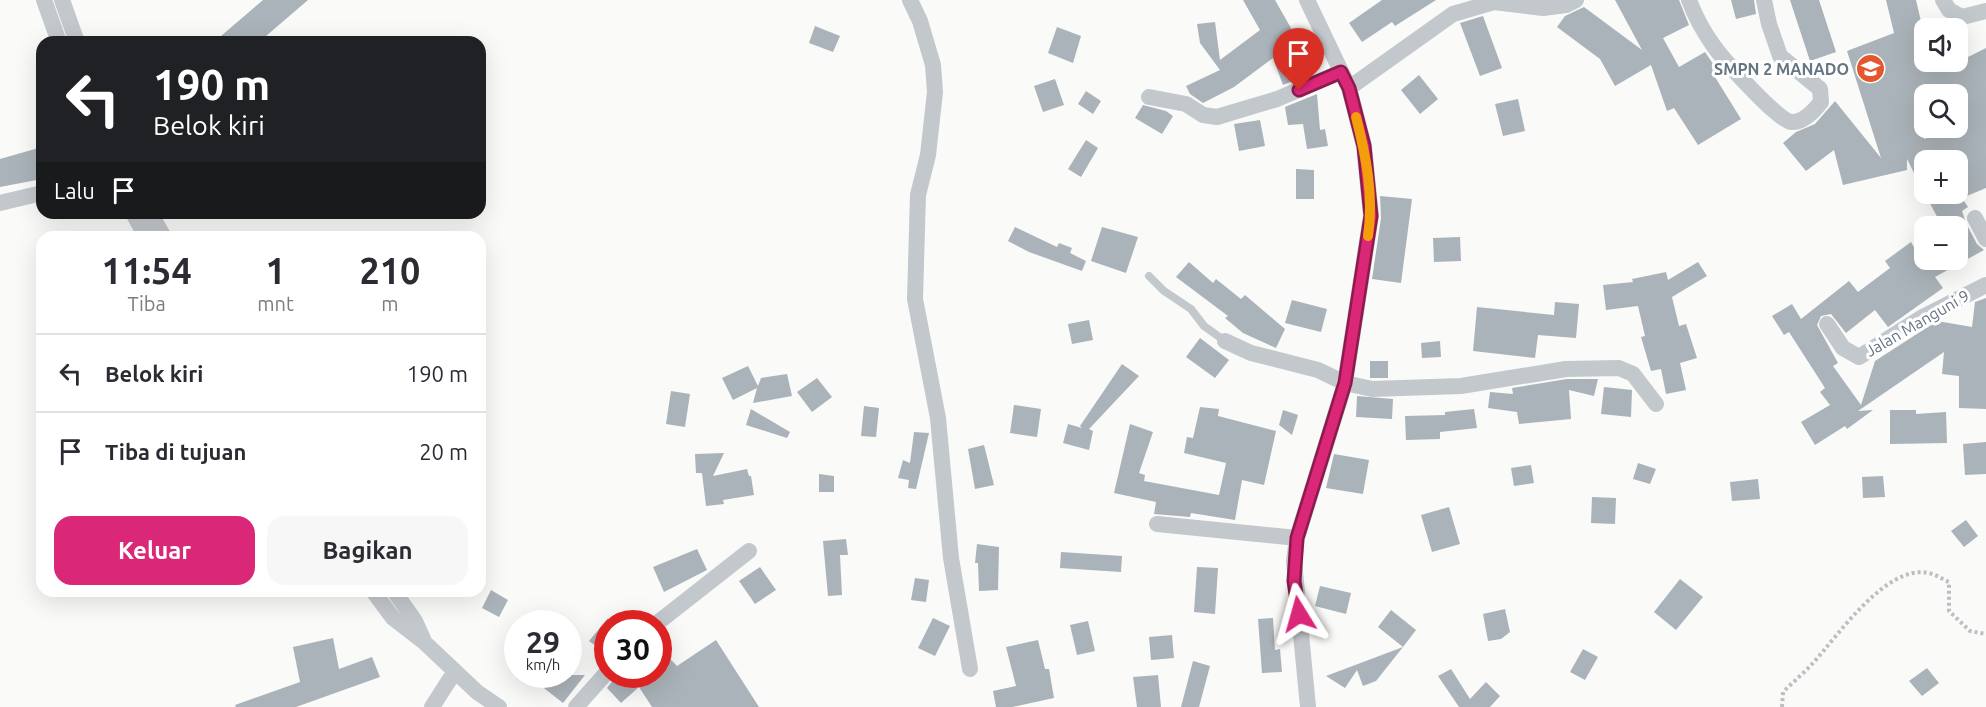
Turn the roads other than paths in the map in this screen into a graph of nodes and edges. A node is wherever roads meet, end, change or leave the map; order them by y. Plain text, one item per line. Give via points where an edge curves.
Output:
1 (44, 0) edge
2 (62, 0) edge
3 (910, 0) edge
4 (1307, 0) edge
5 (1576, 0) edge
6 (1689, 0) edge
7 (1764, 0) edge
8 (1943, 0) edge
9 (1986, 11) edge
10 (57, 36) edge
11 (75, 36) edge
12 (1341, 72) junction
13 (1349, 88) junction
14 (1149, 97) dead end
15 (36, 194) edge
16 (0, 203) edge
17 (1975, 219) dead end
18 (1986, 238) edge
19 (1149, 276) dead end
20 (1986, 285) edge
21 (1827, 324) dead end
22 (1225, 341) joint
23 (1345, 383) junction
24 (1656, 404) dead end
25 (1157, 524) dead end
26 (1297, 538) junction
27 (749, 551) dead end
28 (377, 597) edge
29 (398, 597) edge
30 (672, 611) edge
31 (424, 642) junction
32 (970, 669) dead end
33 (455, 671) junction
34 (594, 686) edge
35 (432, 707) edge
36 (499, 707) edge
37 (576, 707) edge
38 (1308, 707) edge

1 - 10 street
2 - 11 street
3 - 32 street via 933,65 935,92 928,155 918,195 915,299 938,418 951,558
4 - 12 street
5 - 13 street via 1543,8 1494,2 1453,14
6 - 7 street via 1713,46 1736,73 1780,116 1790,122 1802,120 1821,102 1820,89 1780,56
8 - 9 street via 1949,10 1962,17
12 - 13 street
12 - 14 street via 1277,99 1217,117 1203,115 1186,104
13 - 23 street via 1364,146 1371,216
15 - 16 street
17 - 18 street
19 - 22 lane
20 - 21 street, Jalan Manguni 9 via 1921,318 1859,357 1843,348
22 - 23 street via 1262,356 1318,370
23 - 24 street via 1372,389 1461,386 1566,369 1619,368 1633,374
23 - 26 street
25 - 26 street
26 - 38 street via 1294,581
27 - 30 street
28 - 31 street via 393,618
29 - 31 street via 416,621
31 - 33 street
33 - 35 street
33 - 36 street
34 - 37 street

